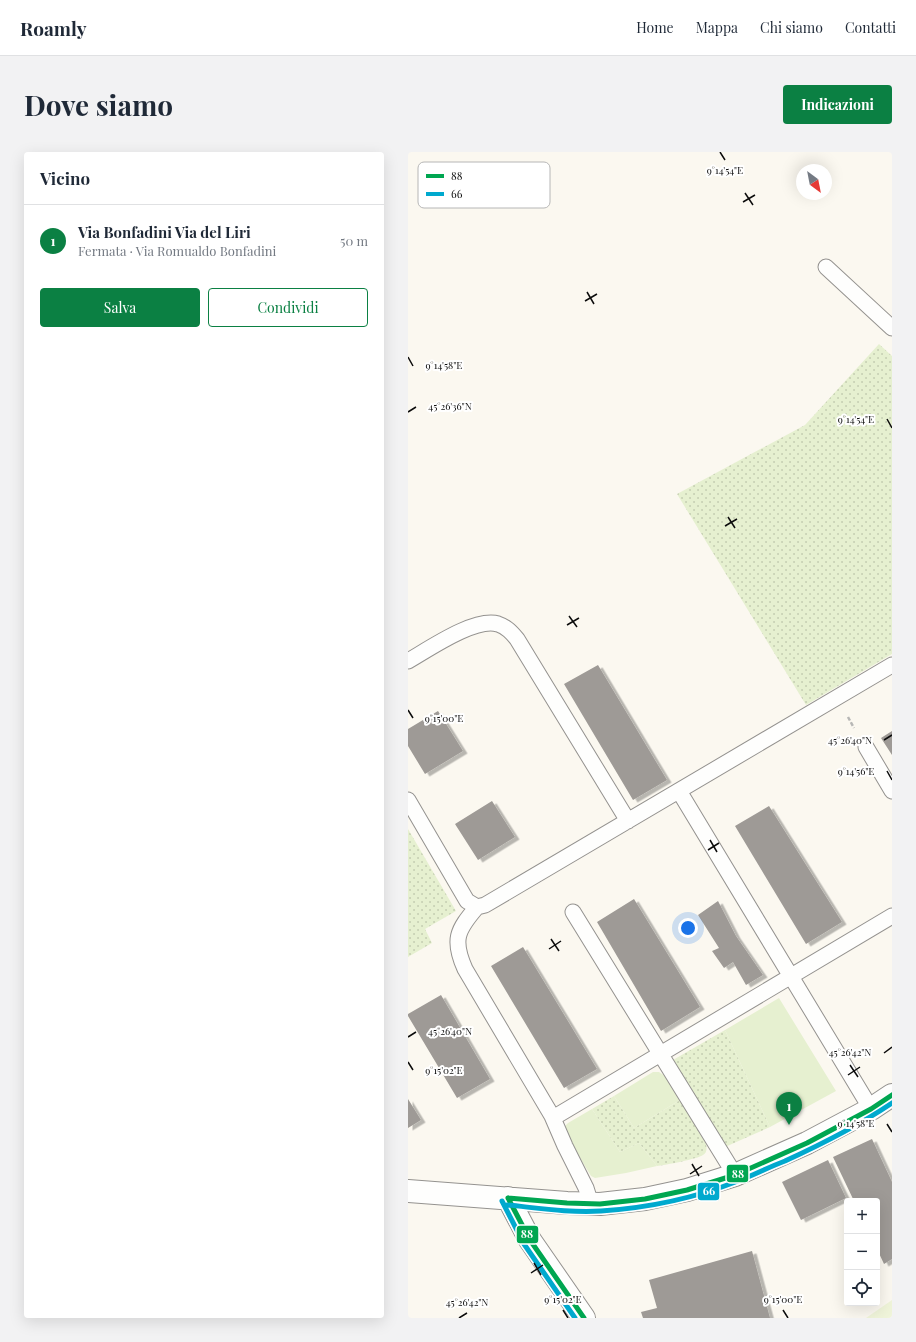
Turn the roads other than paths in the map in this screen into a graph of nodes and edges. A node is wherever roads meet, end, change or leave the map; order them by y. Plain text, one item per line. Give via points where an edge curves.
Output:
1 (826, 267) dead end
2 (892, 328) edge
3 (408, 661) edge
4 (892, 665) edge
5 (866, 748) road end
6 (679, 791) junction
7 (892, 792) edge
8 (408, 800) edge
9 (628, 820) junction
10 (477, 907) junction
11 (573, 912) dead end
12 (892, 916) edge
13 (791, 976) junction
14 (660, 1054) junction
15 (892, 1095) edge
16 (871, 1109) junction
17 (553, 1118) junction
18 (735, 1176) junction
19 (408, 1191) edge
20 (508, 1198) junction
21 (591, 1204) junction
22 (584, 1318) edge

1 - 2 lane
3 - 9 lane via 466,628 484,623 497,624 509,630 517,639
4 - 6 lane
5 - 7 lane
6 - 9 lane
6 - 13 lane
8 - 10 lane via 467,901
9 - 10 lane via 485,905
10 - 17 lane via 459,931 460,956 465,969
11 - 14 lane
12 - 13 lane
13 - 14 lane
13 - 16 lane
14 - 17 lane
14 - 18 lane
15 - 16 street
16 - 18 street via 807,1143
17 - 21 lane via 584,1182
18 - 21 street via 645,1199
19 - 20 street
20 - 21 street
20 - 22 street via 530,1240

